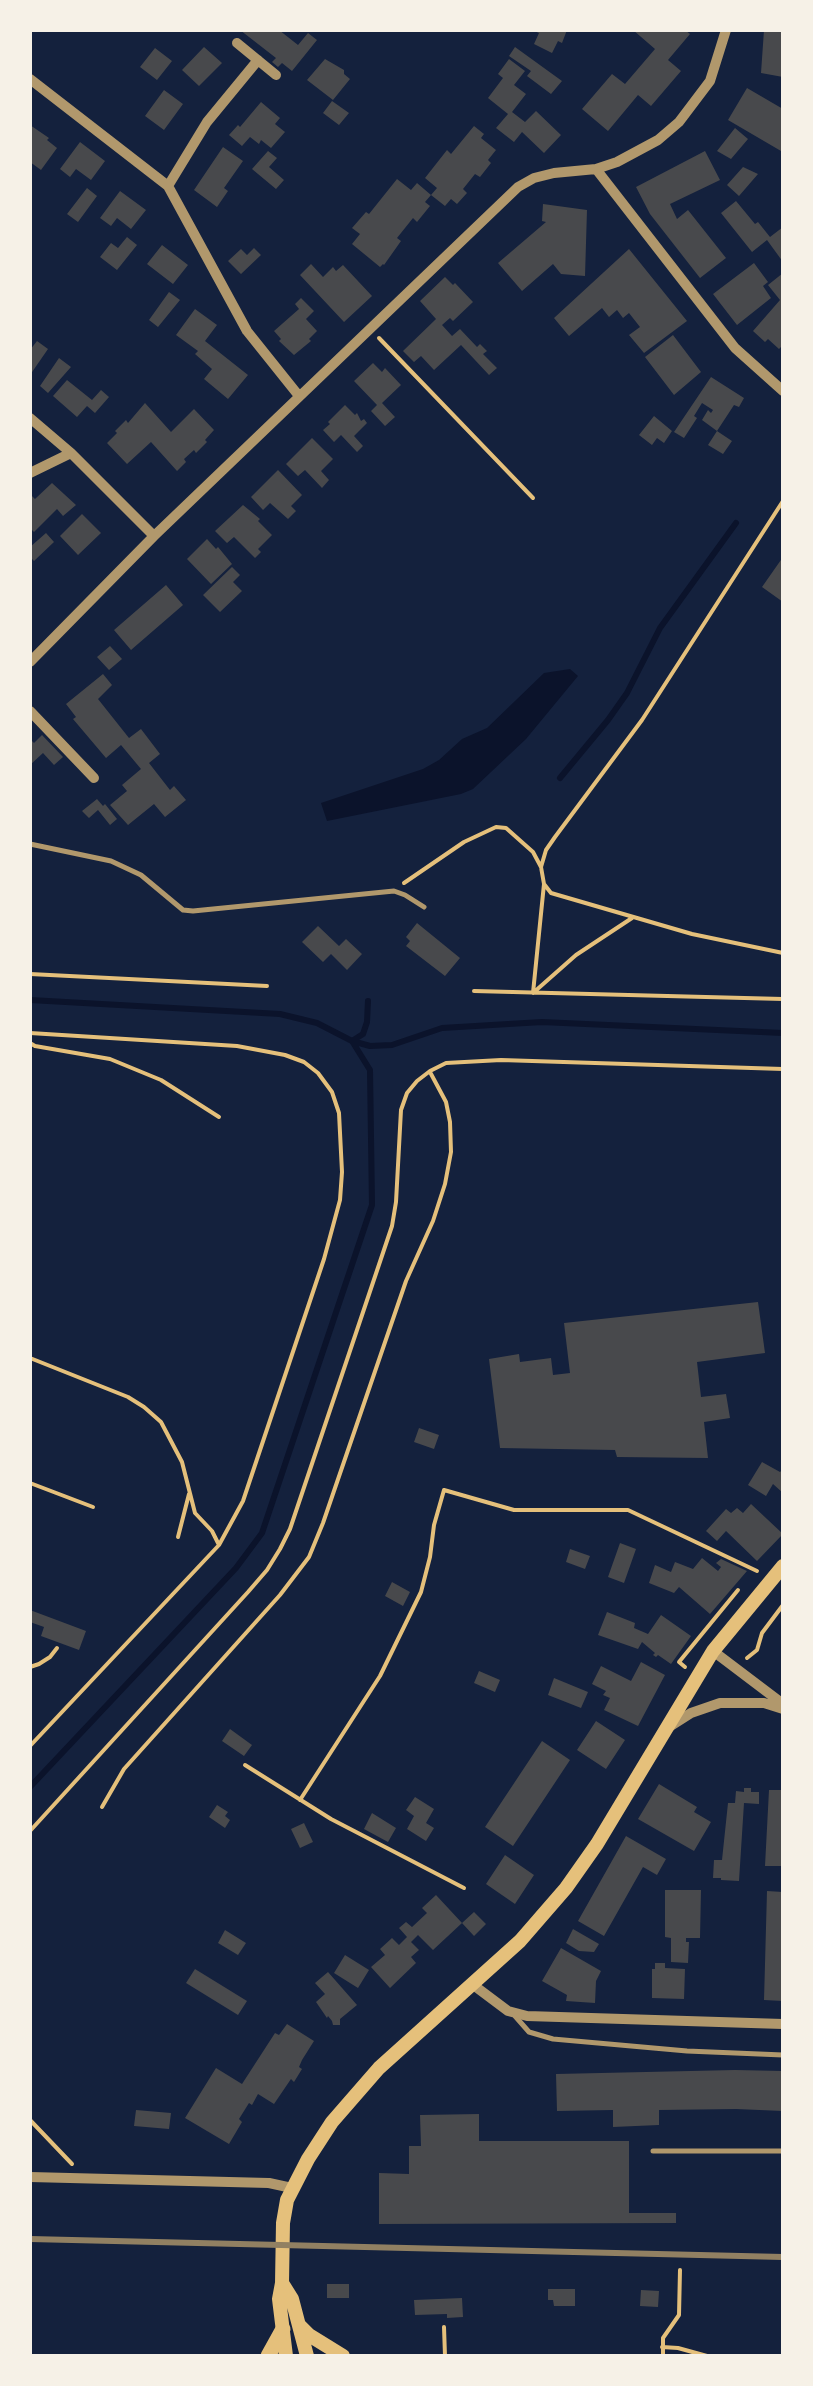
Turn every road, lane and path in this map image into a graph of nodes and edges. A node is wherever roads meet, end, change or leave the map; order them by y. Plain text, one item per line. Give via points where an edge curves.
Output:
1 (726, 30) edge
2 (238, 42) dead end
3 (258, 60) junction
4 (276, 75) dead end
5 (30, 79) edge
6 (596, 169) junction
7 (168, 186) junction
8 (369, 327) junction
9 (783, 391) edge
10 (299, 396) junction
11 (30, 418) edge
12 (70, 453) junction
13 (30, 473) edge
14 (534, 498) dead end
15 (783, 500) edge
16 (154, 536) junction
17 (30, 662) edge
18 (30, 711) edge
19 (94, 778) dead end
20 (30, 844) edge
21 (541, 867) junction
22 (544, 884) junction
23 (394, 891) junction
24 (424, 907) dead end
25 (632, 918) junction
26 (783, 953) edge
27 (30, 974) edge
28 (267, 986) dead end
29 (474, 991) dead end
30 (533, 992) junction
31 (783, 999) edge
32 (30, 1033) edge
33 (30, 1042) edge
34 (783, 1069) edge
35 (430, 1071) junction
36 (219, 1117) dead end
37 (30, 1358) edge
38 (30, 1483) edge
39 (189, 1493) junction
40 (93, 1506) dead end
41 (178, 1538) dead end
42 (219, 1545) junction
43 (783, 1566) edge
44 (757, 1571) dead end
45 (783, 1604) edge
46 (56, 1648) dead end
47 (713, 1651) junction
48 (752, 1652) dead end
49 (30, 1666) edge
50 (783, 1707) edge
51 (664, 1730) junction
52 (30, 1746) edge
53 (244, 1766) dead end
54 (300, 1800) junction
55 (102, 1807) dead end
56 (30, 1830) edge
57 (464, 1888) dead end
58 (472, 1984) junction
59 (512, 2012) junction
60 (783, 2024) edge
61 (783, 2054) edge
62 (30, 2120) edge
63 (654, 2151) dead end
64 (783, 2152) edge
65 (30, 2177) edge
66 (84, 2178) junction
67 (292, 2188) junction
68 (680, 2270) dead end
69 (444, 2326) dead end
70 (291, 2327) junction
71 (663, 2350) edge
72 (268, 2356) edge
73 (286, 2356) edge
74 (307, 2356) edge
75 (342, 2356) edge
76 (444, 2356) edge
77 (706, 2356) edge

1 - 6 street via 710,81 679,122 636,154
2 - 3 street
3 - 4 street
3 - 7 street via 207,122
5 - 7 street
6 - 8 street via 544,175 518,187
6 - 9 street via 735,348
7 - 10 street via 247,331
8 - 10 street
8 - 14 path
10 - 16 street
11 - 12 street
12 - 13 street
12 - 16 street
15 - 21 path via 642,720 554,837
16 - 17 street
18 - 19 street
20 - 23 lane via 111,861 193,912
21 - 22 path
21 - 23 path via 522,840 496,827
22 - 25 path via 551,893
22 - 30 path
23 - 24 lane
25 - 26 path
25 - 30 path
27 - 28 path
29 - 30 path
30 - 31 path
32 - 42 path via 285,1054 318,1073 332,1092 339,1113 340,1200 243,1501
33 - 36 path via 110,1059
34 - 35 path via 501,1060 446,1063
35 - 55 path via 450,1122 445,1184 309,1557 124,1769
35 - 56 path via 407,1093 392,1226 280,1550
37 - 39 path via 144,1407 173,1442
38 - 40 path
39 - 41 path
39 - 42 path
42 - 52 path
43 - 47 main road
44 - 54 path via 628,1510 514,1510 444,1490 420,1592 380,1676
45 - 48 path
46 - 49 path
47 - 50 street
47 - 51 main road
50 - 51 street via 720,1703
51 - 58 main road via 574,1878
53 - 54 path
54 - 57 path
58 - 59 street
58 - 67 main road via 355,2094
59 - 60 street
59 - 61 lane via 529,2032 554,2040
62 - 66 path
63 - 64 lane
65 - 66 street
66 - 67 street
67 - 70 main road via 283,2223 280,2298
68 - 71 path via 680,2315 663,2338
69 - 76 path
70 - 72 highway
70 - 73 main road
70 - 74 main road
70 - 75 main road
71 - 77 path

